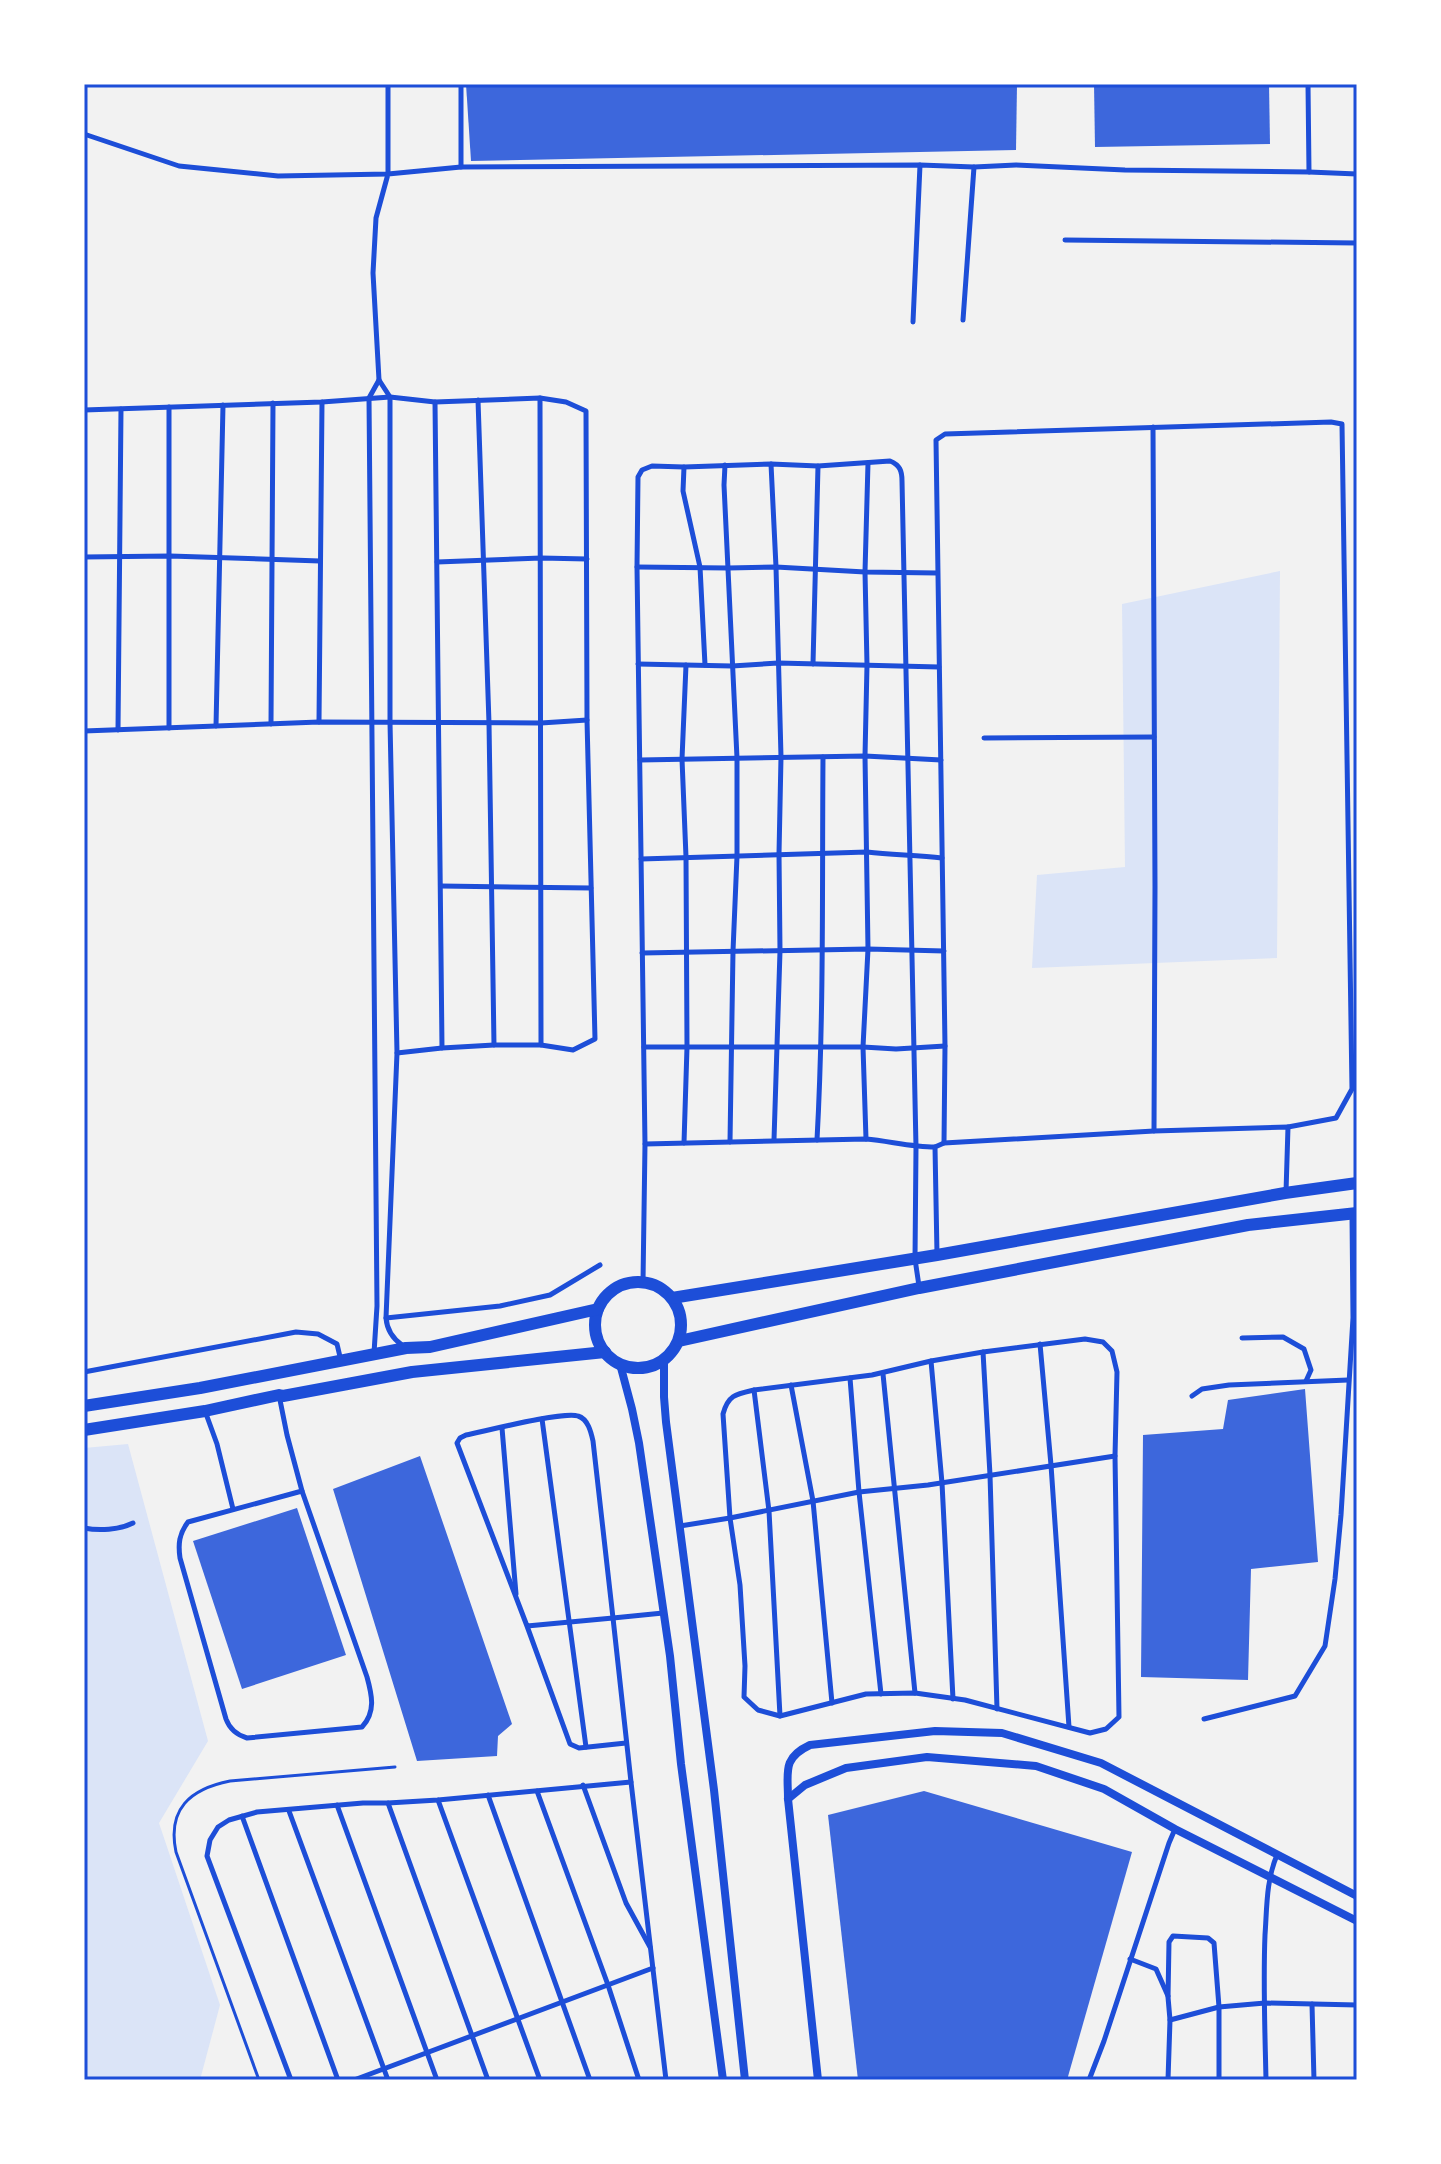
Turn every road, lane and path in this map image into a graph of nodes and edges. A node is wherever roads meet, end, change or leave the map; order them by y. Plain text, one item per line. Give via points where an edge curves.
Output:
1 (388, 84) edge
2 (461, 84) edge
3 (1308, 84) edge
4 (84, 134) edge
5 (920, 165) junction
6 (461, 167) junction
7 (974, 167) junction
8 (1309, 172) junction
9 (388, 174) junction
10 (1357, 174) edge
11 (1065, 240) dead end
12 (1357, 243) edge
13 (963, 320) dead end
14 (913, 322) dead end
15 (379, 380) junction
16 (390, 397) junction
17 (369, 398) junction
18 (540, 398) junction
19 (478, 400) junction
20 (322, 402) junction
21 (435, 402) junction
22 (273, 403) junction
23 (223, 405) junction
24 (169, 407) junction
25 (121, 409) junction
26 (84, 410) edge
27 (1153, 427) junction
28 (868, 463) junction
29 (771, 464) junction
30 (725, 465) junction
31 (818, 466) junction
32 (684, 467) junction
33 (120, 556) junction
34 (170, 556) junction
35 (84, 557) edge
36 (541, 558) junction
37 (220, 559) junction
38 (272, 559) junction
39 (587, 559) junction
40 (320, 561) junction
41 (483, 561) junction
42 (437, 562) junction
43 (637, 567) junction
44 (700, 567) junction
45 (776, 567) junction
46 (728, 568) junction
47 (816, 570) junction
48 (865, 572) junction
49 (904, 572) junction
50 (937, 573) junction
51 (778, 663) junction
52 (638, 664) junction
53 (813, 664) junction
54 (686, 665) junction
55 (705, 665) junction
56 (867, 665) junction
57 (732, 666) junction
58 (906, 666) junction
59 (939, 667) junction
60 (587, 720) junction
61 (319, 722) junction
62 (373, 722) junction
63 (390, 722) junction
64 (489, 723) junction
65 (541, 723) junction
66 (271, 724) junction
67 (439, 724) junction
68 (216, 726) junction
69 (169, 728) junction
70 (118, 730) junction
71 (84, 731) edge
72 (1154, 737) junction
73 (984, 738) dead end
74 (865, 756) junction
75 (781, 757) junction
76 (823, 757) junction
77 (737, 758) junction
78 (682, 759) junction
79 (908, 759) junction
80 (640, 760) junction
81 (941, 760) junction
82 (867, 852) junction
83 (822, 853) junction
84 (779, 854) junction
85 (910, 854) junction
86 (737, 856) junction
87 (686, 857) junction
88 (942, 858) junction
89 (641, 859) junction
90 (441, 886) junction
91 (491, 887) junction
92 (541, 887) junction
93 (591, 888) junction
94 (868, 949) junction
95 (824, 950) junction
96 (912, 950) junction
97 (733, 951) junction
98 (780, 951) junction
99 (944, 951) junction
100 (686, 952) junction
101 (642, 953) junction
102 (494, 1045) junction
103 (541, 1045) junction
104 (945, 1046) junction
105 (644, 1047) junction
106 (687, 1047) junction
107 (731, 1047) junction
108 (777, 1047) junction
109 (822, 1047) junction
110 (863, 1047) junction
111 (442, 1048) junction
112 (913, 1048) junction
113 (397, 1053) junction
114 (1288, 1127) junction
115 (1154, 1131) junction
116 (866, 1139) junction
117 (774, 1140) junction
118 (817, 1140) junction
119 (730, 1142) junction
120 (684, 1143) junction
121 (944, 1143) junction
122 (645, 1144) junction
123 (916, 1147) junction
124 (935, 1147) junction
125 (1357, 1183) edge
126 (1285, 1193) junction
127 (1355, 1214) edge
128 (376, 1249) junction
129 (389, 1249) junction
130 (937, 1255) junction
131 (915, 1259) junction
132 (600, 1265) dead end
133 (643, 1282) junction
134 (919, 1288) junction
135 (672, 1298) junction
136 (598, 1309) junction
137 (386, 1318) junction
138 (1242, 1338) dead end
139 (679, 1341) junction
140 (1040, 1344) junction
141 (406, 1348) junction
142 (605, 1352) junction
143 (983, 1352) junction
144 (374, 1354) junction
145 (664, 1360) junction
146 (931, 1361) junction
147 (341, 1362) junction
148 (620, 1364) junction
149 (84, 1372) edge
150 (883, 1374) junction
151 (850, 1378) junction
152 (1348, 1380) junction
153 (1306, 1381) junction
154 (791, 1385) junction
155 (200, 1388) junction
156 (754, 1390) junction
157 (279, 1395) junction
158 (1192, 1396) dead end
159 (84, 1406) edge
160 (205, 1411) junction
161 (542, 1419) junction
162 (502, 1428) junction
163 (84, 1430) edge
164 (1115, 1456) junction
165 (1051, 1465) junction
166 (990, 1475) junction
167 (942, 1483) junction
168 (895, 1490) junction
169 (302, 1491) junction
170 (859, 1492) junction
171 (813, 1501) junction
172 (233, 1509) junction
173 (769, 1511) junction
174 (730, 1518) junction
175 (133, 1523) dead end
176 (680, 1526) junction
177 (84, 1528) edge
178 (517, 1599) junction
179 (663, 1613) junction
180 (613, 1618) junction
181 (571, 1622) junction
182 (527, 1626) junction
183 (915, 1693) junction
184 (881, 1694) junction
185 (953, 1699) junction
186 (832, 1703) junction
187 (997, 1709) junction
188 (780, 1716) junction
189 (1204, 1719) dead end
190 (1069, 1727) junction
191 (626, 1743) junction
192 (586, 1747) junction
193 (395, 1767) dead end
194 (631, 1782) junction
195 (583, 1785) junction
196 (536, 1790) junction
197 (488, 1795) junction
198 (788, 1799) junction
199 (438, 1800) junction
200 (388, 1803) junction
201 (337, 1805) junction
202 (289, 1811) junction
203 (242, 1816) junction
204 (1175, 1829) junction
205 (1277, 1855) junction
206 (1269, 1875) junction
207 (1357, 1896) edge
208 (1357, 1921) edge
209 (651, 1949) junction
210 (1130, 1959) junction
211 (653, 1968) junction
212 (608, 1985) junction
213 (1168, 1997) junction
214 (561, 2003) junction
215 (1265, 2003) junction
216 (1312, 2004) junction
217 (1357, 2005) edge
218 (1219, 2007) junction
219 (518, 2019) junction
220 (1170, 2020) junction
221 (472, 2036) junction
222 (427, 2053) junction
223 (384, 2069) junction
224 (259, 2080) edge
225 (291, 2080) edge
226 (338, 2080) edge
227 (354, 2080) edge
228 (388, 2080) edge
229 (437, 2080) edge
230 (488, 2080) edge
231 (540, 2080) edge
232 (590, 2080) edge
233 (639, 2080) edge
234 (666, 2080) edge
235 (723, 2080) edge
236 (745, 2080) edge
237 (818, 2080) edge
238 (1089, 2080) edge
239 (1168, 2080) edge
240 (1219, 2080) edge
241 (1266, 2080) edge
242 (1314, 2080) edge

1 - 9 lane
2 - 6 lane
3 - 8 lane
4 - 9 lane via 179,166 278,176
5 - 6 lane
5 - 7 lane
5 - 14 lane
6 - 9 lane
7 - 8 lane
7 - 13 lane
8 - 10 lane
9 - 15 lane via 376,218 373,273
11 - 12 lane
15 - 16 lane
15 - 17 lane
16 - 17 lane
16 - 21 lane
16 - 63 lane
17 - 20 lane
17 - 62 lane
18 - 19 lane
18 - 36 lane
18 - 39 lane via 586,411
19 - 21 lane
19 - 41 lane
20 - 22 lane
20 - 40 lane
21 - 42 lane
22 - 23 lane
22 - 38 lane
23 - 24 lane
23 - 37 lane
24 - 25 lane
24 - 34 lane
25 - 26 lane
25 - 33 lane
27 - 50 lane via 945,434 936,440
27 - 72 lane
27 - 114 lane via 1342,424 1352,1089 1336,1118
28 - 31 lane
28 - 48 lane
28 - 49 lane via 890,461 902,471
29 - 30 lane
29 - 31 lane
29 - 45 lane
30 - 32 lane
30 - 46 lane
31 - 47 lane
32 - 43 lane via 652,466 638,477
32 - 44 lane via 683,491
33 - 34 lane
33 - 35 lane
33 - 70 lane
34 - 37 lane
34 - 69 lane
36 - 39 lane
36 - 41 lane
36 - 65 lane
37 - 38 lane
37 - 68 lane
38 - 40 lane
38 - 66 lane
39 - 60 lane
40 - 61 lane
41 - 42 lane
41 - 64 lane
42 - 67 lane
43 - 44 lane
43 - 52 lane
44 - 46 lane
44 - 55 lane
45 - 46 lane
45 - 47 lane
45 - 51 lane
46 - 57 lane
47 - 48 lane
47 - 53 lane
48 - 49 lane
48 - 56 lane
49 - 50 lane
49 - 58 lane
50 - 59 lane
51 - 53 lane
51 - 57 lane
51 - 75 lane
52 - 54 lane
52 - 80 lane
53 - 56 lane
54 - 55 lane
54 - 78 lane
55 - 57 lane
56 - 58 lane
56 - 74 lane
57 - 77 lane
58 - 59 lane
58 - 79 lane
59 - 81 lane
60 - 65 lane
60 - 93 lane
61 - 62 lane
61 - 66 lane
62 - 63 lane
62 - 128 lane
63 - 67 lane
63 - 113 lane
64 - 65 lane
64 - 67 lane
64 - 91 lane
65 - 92 lane
66 - 68 lane
67 - 90 lane
68 - 69 lane
69 - 70 lane
70 - 71 lane
72 - 73 lane
72 - 115 lane
74 - 76 lane
74 - 79 lane
74 - 82 lane
75 - 76 lane
75 - 77 lane
75 - 84 lane
76 - 83 lane
77 - 78 lane
77 - 86 lane
78 - 80 lane
78 - 87 lane
79 - 81 lane
79 - 85 lane
80 - 89 lane
81 - 88 lane
82 - 83 lane
82 - 85 lane
82 - 94 lane
83 - 84 lane
83 - 95 lane
84 - 86 lane
84 - 98 lane
85 - 88 lane
85 - 96 lane
86 - 87 lane
86 - 97 lane
87 - 89 lane
87 - 100 lane
88 - 99 lane
89 - 101 lane
90 - 91 lane
90 - 111 lane
91 - 92 lane
91 - 102 lane
92 - 93 lane
92 - 103 lane
93 - 103 lane via 595,1039 573,1050
94 - 95 lane
94 - 96 lane
94 - 110 lane
95 - 98 lane
95 - 109 lane
96 - 99 lane
96 - 112 lane
97 - 98 lane
97 - 100 lane
97 - 107 lane
98 - 108 lane
99 - 104 lane
100 - 101 lane
100 - 106 lane
101 - 105 lane
102 - 103 lane
102 - 111 lane
104 - 112 lane
104 - 121 lane
105 - 106 lane
105 - 122 lane
106 - 107 lane
106 - 120 lane
107 - 108 lane
107 - 119 lane
108 - 109 lane
108 - 117 lane
109 - 110 lane
109 - 118 lane
110 - 112 lane
110 - 116 lane
111 - 113 lane
112 - 123 lane
113 - 129 lane
114 - 115 lane
114 - 126 lane
115 - 121 lane
116 - 118 lane
116 - 123 lane
117 - 118 lane
117 - 119 lane
119 - 120 lane
120 - 122 lane
121 - 124 lane
122 - 133 lane
123 - 124 lane
123 - 131 lane
124 - 130 lane
125 - 126 street
126 - 130 street
127 - 134 street via 1248,1225
127 - 152 lane
128 - 129 lane
128 - 144 lane
129 - 137 lane
130 - 131 street
131 - 134 lane
131 - 135 street
132 - 137 lane via 550,1295
133 - 135 street
133 - 136 street via 616,1287
134 - 139 street
135 - 139 street via 681,1319
136 - 141 street
136 - 142 street via 596,1331
137 - 141 lane via 395,1340
138 - 153 lane via 1283,1337 1304,1349 1311,1370
139 - 145 street
140 - 143 lane
140 - 164 lane via 1085,1339 1103,1342 1112,1351 1117,1372
140 - 165 lane
141 - 144 street
142 - 148 street
142 - 157 street via 412,1372
143 - 146 lane
143 - 166 lane
144 - 147 street
145 - 148 street via 645,1368
145 - 176 street
146 - 150 lane
146 - 167 lane
147 - 149 lane via 337,1344 318,1334 296,1332
147 - 155 street
148 - 179 street via 639,1443
150 - 151 lane
150 - 168 lane
151 - 154 lane
151 - 170 lane
152 - 153 lane
152 - 189 lane via 1341,1515 1325,1646 1295,1696
153 - 158 lane via 1229,1385
154 - 156 lane
154 - 171 lane
155 - 159 street
155 - 160 street
156 - 173 lane
156 - 174 lane via 735,1394 723,1414
157 - 160 street
157 - 169 lane
160 - 163 street
160 - 172 lane
161 - 162 lane
161 - 180 lane via 580,1416 591,1433
161 - 181 lane
162 - 178 lane
162 - 178 lane via 466,1435 457,1443
164 - 165 lane
164 - 190 lane via 1119,1717 1106,1729 1090,1733
165 - 166 lane
165 - 190 lane
166 - 167 lane
166 - 187 lane
167 - 168 lane
167 - 185 lane
168 - 170 lane
168 - 183 lane
169 - 172 lane
169 - 172 lane via 371,1694 369,1719 362,1727 247,1738 229,1726 178,1546 188,1522
170 - 171 lane
170 - 184 lane
171 - 173 lane
171 - 186 lane
173 - 174 lane
173 - 188 lane
174 - 176 lane
174 - 188 lane via 740,1585 744,1697 758,1710
175 - 177 lane
176 - 236 street
178 - 182 lane
179 - 180 lane
179 - 235 street
180 - 181 lane
180 - 191 lane
181 - 182 lane
181 - 192 lane
182 - 192 lane via 570,1744
183 - 184 lane
183 - 185 lane
184 - 186 lane
185 - 187 lane
186 - 188 lane
187 - 190 lane
191 - 192 lane
191 - 194 lane
193 - 224 path via 209,1785 179,1810 176,1852
194 - 195 lane
194 - 209 lane
195 - 196 lane
195 - 209 lane via 626,1903
196 - 197 lane
196 - 212 lane
197 - 199 lane
197 - 214 lane
198 - 204 street via 805,1785 846,1768 927,1757 1036,1766 1104,1789
198 - 205 street via 788,1766 796,1752 810,1745 935,1731 1002,1733 1101,1763
198 - 237 street
199 - 200 lane
199 - 219 lane
200 - 201 lane
200 - 221 lane
201 - 202 lane
201 - 222 lane
202 - 203 lane
202 - 223 lane
203 - 225 lane via 218,1827 207,1856
203 - 226 lane
204 - 206 street
204 - 210 lane
205 - 206 lane
205 - 207 street
206 - 208 street
206 - 215 lane
209 - 211 lane
210 - 213 lane via 1156,1969
210 - 238 lane
211 - 212 lane
211 - 234 lane
212 - 214 lane
212 - 233 lane
213 - 218 lane via 1173,1936 1208,1938 1214,1943
213 - 220 lane
214 - 219 lane
214 - 232 lane
215 - 216 lane
215 - 218 lane
215 - 241 lane
216 - 217 lane
216 - 242 lane
218 - 220 lane
218 - 240 lane
219 - 221 lane
219 - 231 lane
220 - 239 lane
221 - 222 lane
221 - 230 lane
222 - 223 lane
222 - 229 lane
223 - 227 lane
223 - 228 lane

